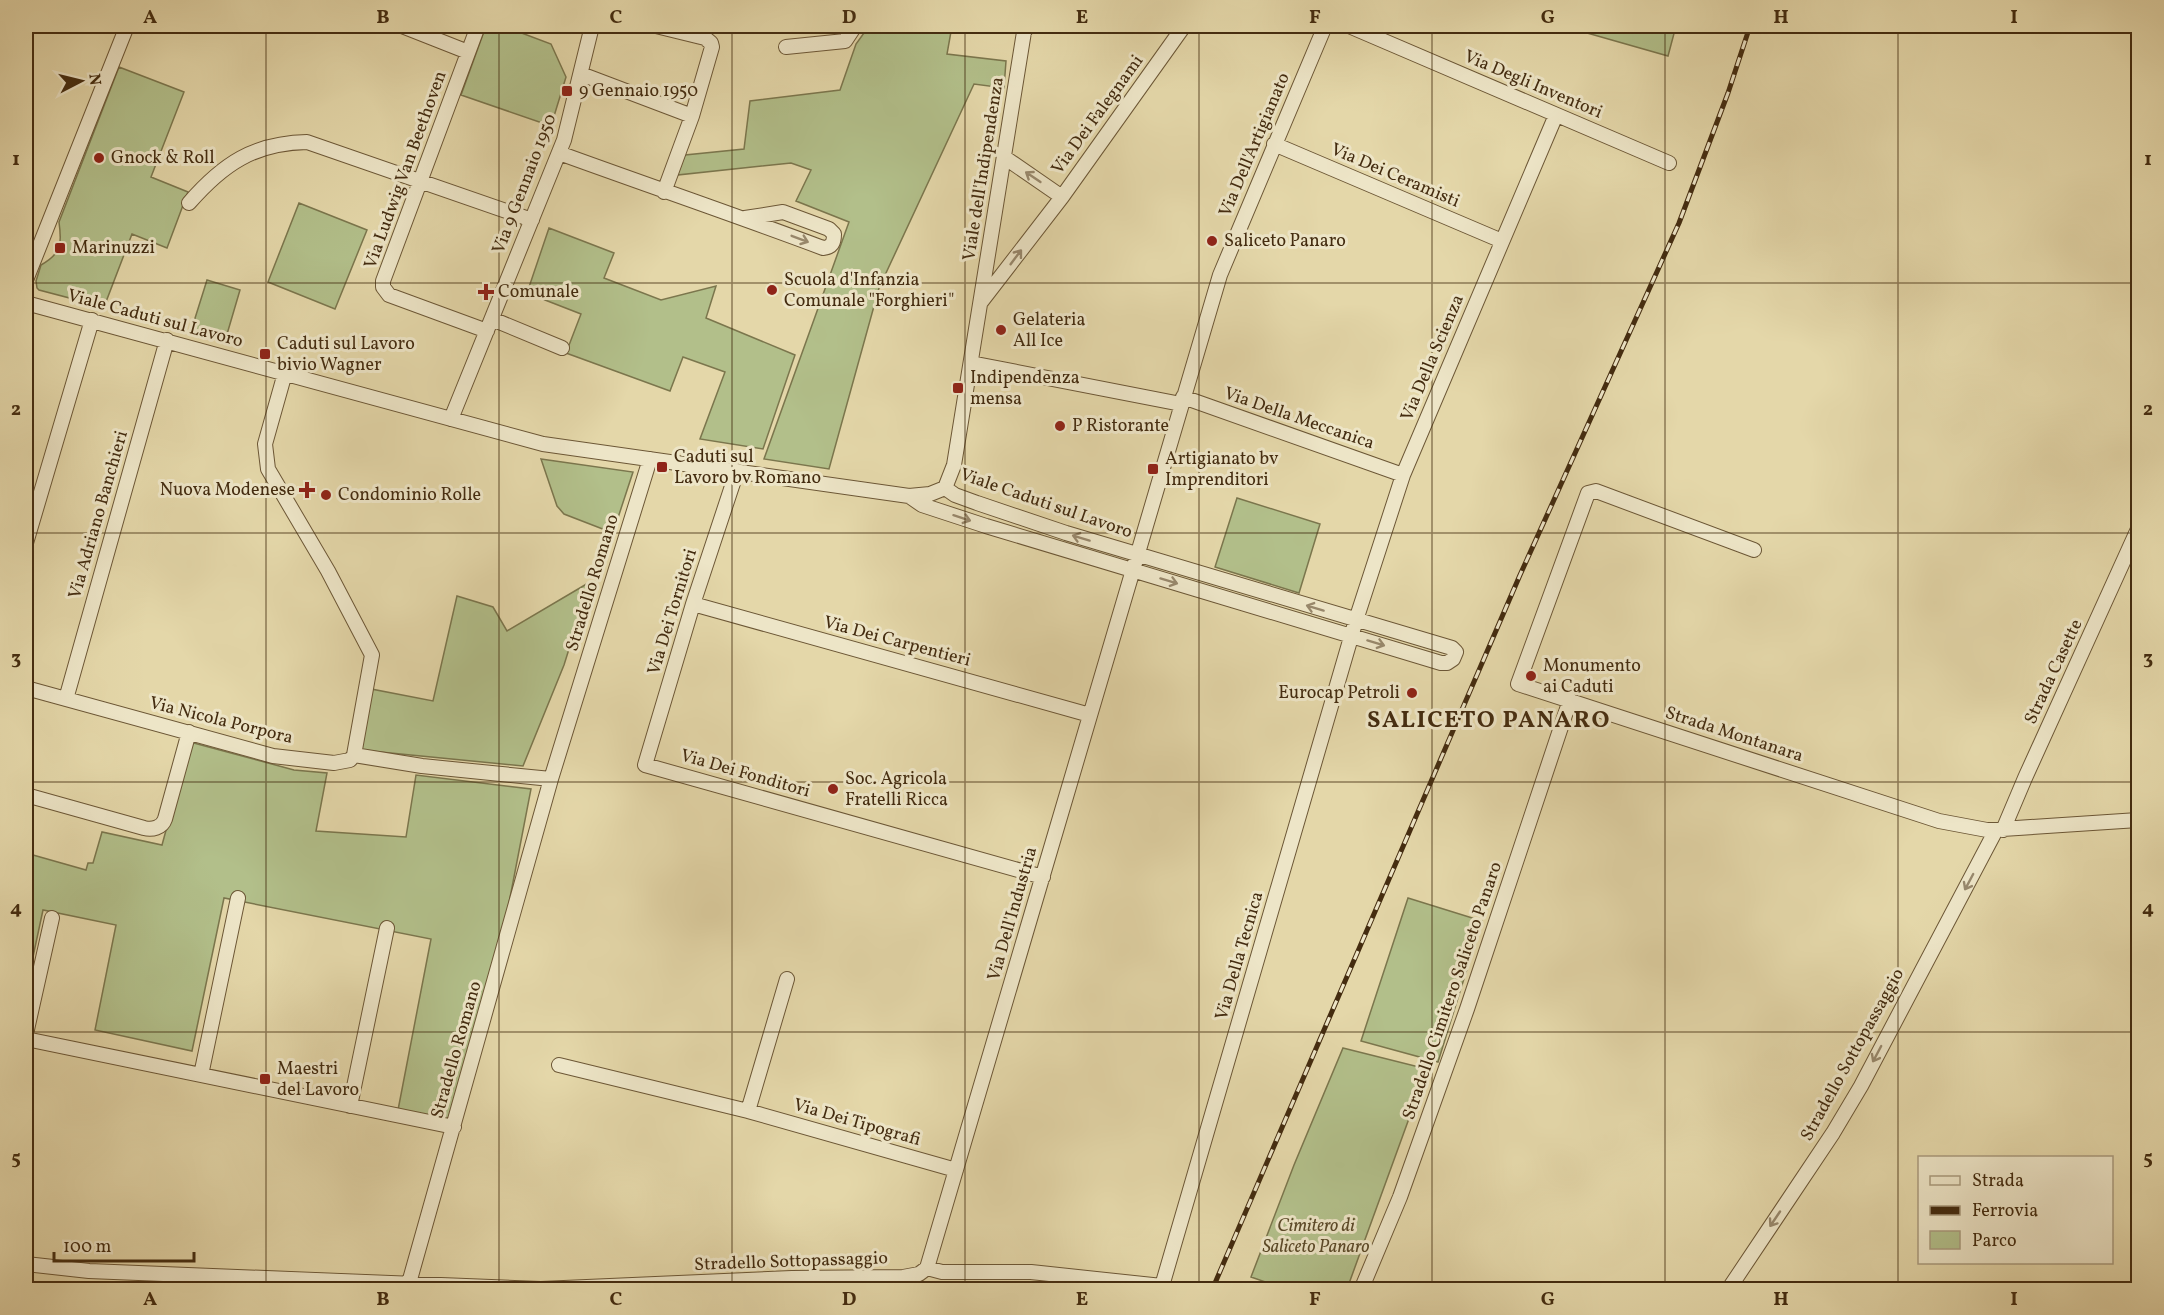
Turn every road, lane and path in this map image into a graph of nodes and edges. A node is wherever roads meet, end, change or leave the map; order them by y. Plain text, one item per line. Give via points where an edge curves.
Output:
1 (127, 26) edge
2 (402, 26) edge
3 (478, 26) edge
4 (592, 26) edge
5 (656, 26) edge
6 (855, 26) edge
7 (1184, 26) edge
8 (1325, 26) edge
9 (1349, 26) edge
10 (1024, 28) edge
11 (786, 47) dead end
12 (468, 52) junction
13 (581, 74) junction
14 (1556, 115) junction
15 (692, 116) junction
16 (1274, 144) junction
17 (559, 153) junction
18 (1004, 158) junction
19 (1669, 163) dead end
20 (421, 181) junction
21 (664, 192) junction
22 (1062, 197) junction
23 (189, 203) dead end
24 (745, 218) junction
25 (532, 220) junction
26 (1502, 242) junction
27 (26, 280) edge
28 (26, 303) edge
29 (981, 303) junction
30 (92, 320) junction
31 (489, 325) junction
32 (167, 340) junction
33 (562, 348) dead end
34 (971, 363) junction
35 (285, 374) junction
36 (1182, 401) junction
37 (451, 419) junction
38 (650, 459) junction
39 (736, 471) junction
40 (1403, 475) junction
41 (945, 488) junction
42 (909, 496) junction
43 (2139, 530) edge
44 (26, 543) edge
45 (1754, 550) dead end
46 (1137, 555) junction
47 (1133, 570) junction
48 (693, 604) junction
49 (1356, 620) junction
50 (1352, 636) junction
51 (26, 688) edge
52 (66, 699) junction
53 (1570, 700) junction
54 (1090, 715) junction
55 (189, 732) junction
56 (354, 755) junction
57 (645, 765) joint
58 (551, 779) junction
59 (26, 795) edge
60 (2139, 820) edge
61 (2000, 830) junction
62 (1043, 877) junction
63 (238, 898) dead end
64 (52, 918) dead end
65 (387, 928) dead end
66 (786, 979) dead end
67 (26, 1037) edge
68 (559, 1065) dead end
69 (201, 1075) junction
70 (350, 1106) junction
71 (748, 1111) junction
72 (454, 1127) junction
73 (956, 1170) junction
74 (26, 1264) edge
75 (927, 1268) junction
76 (409, 1283) junction
77 (309, 1285) edge
78 (1166, 1288) edge
79 (1361, 1290) edge
80 (1728, 1290) edge

1 - 27 street
2 - 12 street
3 - 12 street, Via Ludwig Van Beethoven
4 - 13 street, Via 9 Gennaio 1950
5 - 15 street via 705,38 711,43 711,57
6 - 11 street via 845,41
7 - 22 street, Via Dei Falegnami
8 - 16 street, Via Dell'Artigianato
9 - 14 street, Via Degli Inventori
10 - 18 street, Viale dell'Indipendenza
12 - 20 street, Via Ludwig Van Beethoven
13 - 15 street
13 - 17 street, Via 9 Gennaio 1950
14 - 19 street, Via Degli Inventori
14 - 26 street, Via Della Scienza
15 - 21 street
16 - 26 street, Via Dei Ceramisti
16 - 36 street, Via Dell'Artigianato via 1220,275
17 - 21 street
17 - 25 street, Via 9 Gennaio 1950
22 -> 18 street, Via Dei Falegnami
18 - 29 street, Viale dell'Indipendenza
20 - 23 street via 318,145 284,143 241,157 205,184
20 - 25 street
20 - 31 street, Via Ludwig Van Beethoven via 383,281 385,291
21 - 24 street
29 -> 22 street, Via Dei Falegnami
24 -> 24 street via 823,248 833,244 834,234 829,229 783,212
25 - 31 street, Via 9 Gennaio 1950
26 - 40 street, Via Della Scienza
28 - 30 street, Viale Caduti sul Lavoro
29 - 34 street, Viale dell'Indipendenza
30 - 32 street, Viale Caduti sul Lavoro
30 - 44 street
31 - 33 street
31 - 37 street, Via 9 Gennaio 1950
32 - 35 street, Viale Caduti sul Lavoro
32 - 52 street, Via Adriano Banchieri
34 - 36 street, Via Della Meccanica
34 - 41 street, Viale dell'Indipendenza via 954,465
35 - 37 street, Viale Caduti sul Lavoro
35 - 56 street via 265,444 268,469 372,654
36 - 40 street, Via Della Meccanica
36 - 46 street, Via Dell'Artigianato
37 - 38 street, Viale Caduti sul Lavoro via 543,444
38 - 39 street, Viale Caduti sul Lavoro
38 - 58 street, Stradello Romano
39 - 42 street, Viale Caduti sul Lavoro
39 - 48 street, Via Dei Tornitori
40 - 49 street, Via Della Scienza
41 - 42 street, Viale Caduti sul Lavoro
46 -> 41 street, Viale Caduti sul Lavoro via 977,503
42 -> 47 street, Viale Caduti sul Lavoro via 943,512
43 - 61 street, Strada Casette
45 - 53 street, Strada Montanara via 1596,491 1588,493 1518,684
46 - 47 street, Viale Caduti sul Lavoro
49 -> 46 street, Viale Caduti sul Lavoro
47 -> 50 street, Viale Caduti sul Lavoro
47 - 54 street, Via Dell'Industria
48 - 54 street, Via Dei Carpentieri
48 - 57 street, Via Dei Tornitori
49 - 50 street
50 -> 49 street, Viale Caduti sul Lavoro via 1441,663 1453,659 1456,652
50 - 78 street, Via Della Tecnica
51 - 52 street, Via Nicola Porpora
52 - 55 street, Via Nicola Porpora
53 - 61 street, Strada Montanara via 1939,821 1976,830
53 - 79 street, Stradello Cimitero Saliceto Panaro via 1471,998 1412,1164
54 - 62 street, Via Dell'Industria
55 - 56 street, Via Nicola Porpora via 273,756 334,763 350,760
55 - 59 street via 165,819 157,828 144,828
56 - 58 street, Via Nicola Porpora
57 - 62 street, Via Dei Fonditori
58 - 72 street, Stradello Romano
60 - 61 street, Strada Montanara
61 -> 80 street, Stradello Sottopassaggio via 1861,1086
62 - 73 street, Via Dell'Industria
63 - 69 street
64 - 67 street
65 - 70 street
66 - 71 street
67 - 69 street
68 - 71 street, Via Dei Tipografi
69 - 70 street
70 - 72 street
71 - 73 street, Via Dei Tipografi
72 - 76 street, Stradello Romano
73 - 75 street, Via Dell'Industria
74 - 77 street
75 - 76 street, Stradello Sottopassaggio via 903,1277 541,1289
75 - 78 street, Stradello Sottopassaggio via 942,1272 1031,1272
76 - 77 street

